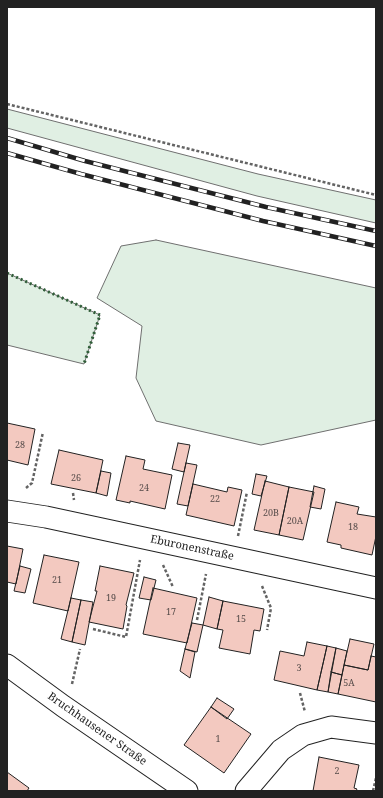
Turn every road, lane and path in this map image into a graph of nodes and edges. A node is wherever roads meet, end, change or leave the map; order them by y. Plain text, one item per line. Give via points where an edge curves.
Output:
1 (7, 104) edge
2 (376, 195) edge
3 (43, 432) dead end
4 (26, 488) dead end
5 (247, 492) dead end
6 (7, 511) edge
7 (144, 538) junction
8 (210, 552) junction
9 (234, 557) junction
10 (158, 563) dead end
11 (265, 564) junction
12 (173, 587) dead end
13 (376, 588) edge
14 (197, 620) dead end
15 (93, 629) dead end
16 (268, 630) dead end
17 (80, 649) dead end
18 (7, 665) edge
19 (59, 703) junction
20 (376, 733) edge
21 (376, 778) edge
22 (187, 791) edge
23 (246, 791) edge
24 (373, 791) edge

1 - 2 path
3 - 4 path via 32,482
5 - 9 path
6 - 7 street, Eburonenstraße
7 - 8 street, Eburonenstraße
7 - 15 path via 126,637
8 - 9 street, Eburonenstraße
8 - 14 path
9 - 11 street, Eburonenstraße
10 - 12 path via 164,565
11 - 13 street, Eburonenstraße
11 - 16 path via 261,583 271,608
17 - 19 path via 71,686
18 - 19 street, Bruchhausener Straße
19 - 22 street, Bruchhausener Straße
20 - 23 street via 331,727 303,735 281,750
21 - 24 path

